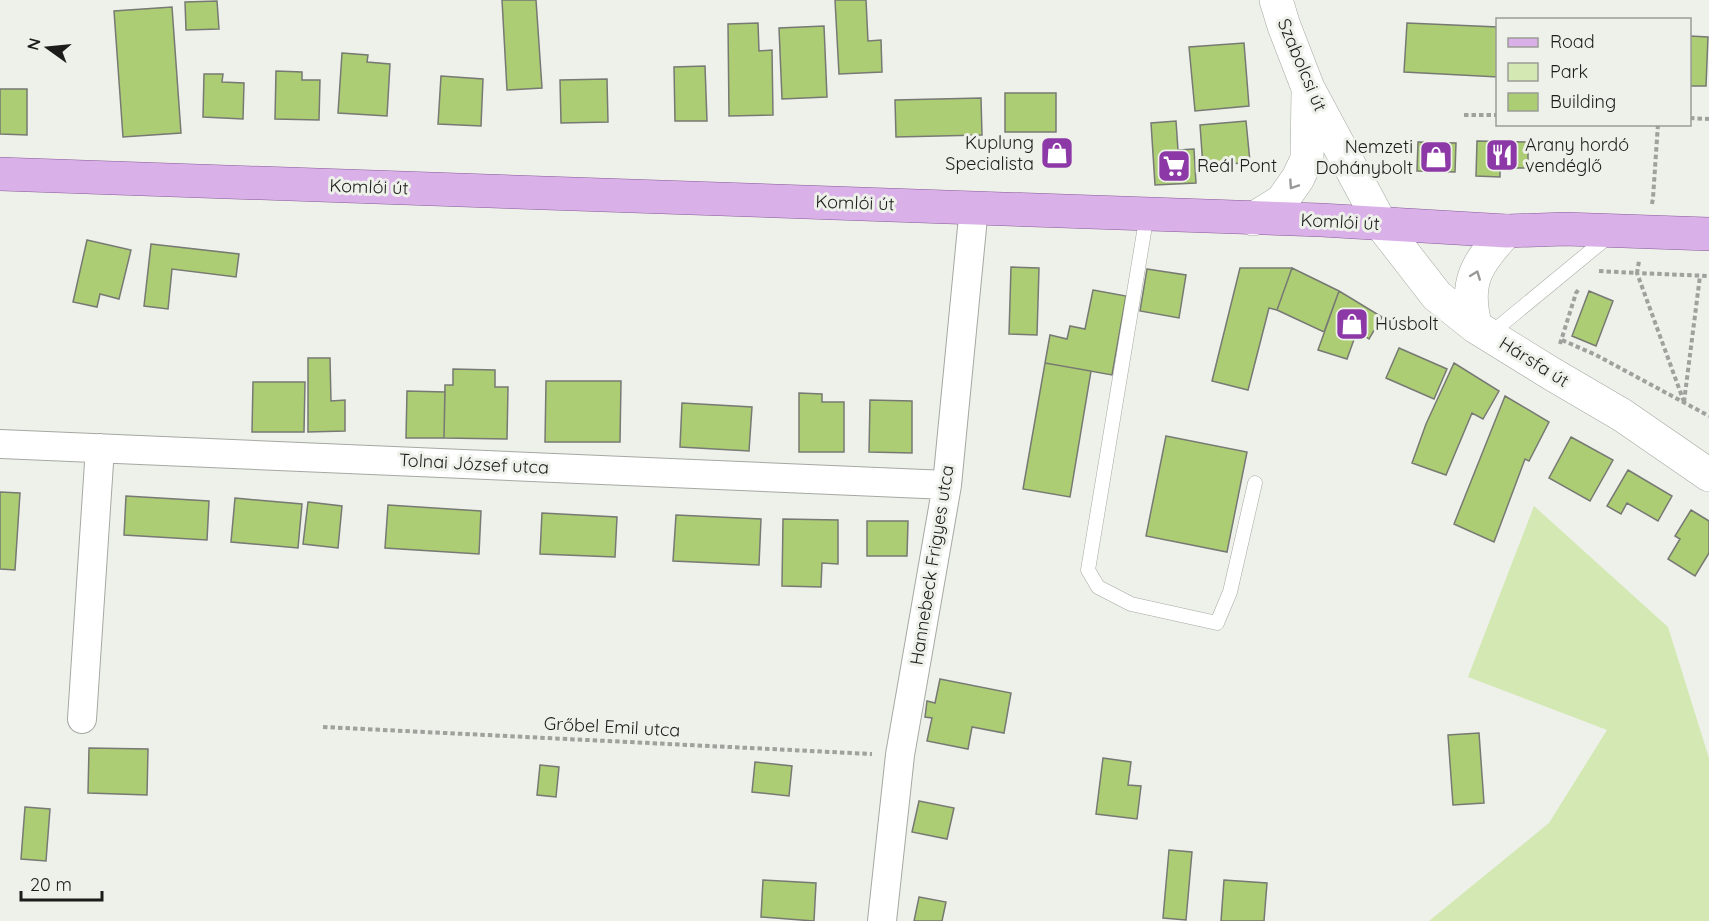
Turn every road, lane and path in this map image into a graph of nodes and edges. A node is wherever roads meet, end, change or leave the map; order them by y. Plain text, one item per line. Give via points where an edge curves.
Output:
1 (1276, 0) edge
2 (1308, 88) junction
3 (1464, 115) dead end
4 (1496, 116) edge
5 (1691, 118) edge
6 (1709, 119) edge
7 (0, 174) edge
8 (974, 207) junction
9 (1147, 214) junction
10 (1253, 219) junction
11 (1381, 224) junction
12 (1615, 230) junction
13 (1507, 231) junction
14 (1709, 234) edge
15 (1700, 276) junction
16 (1709, 276) edge
17 (1483, 330) junction
18 (1562, 340) dead end
19 (1684, 402) junction
20 (1709, 416) edge
21 (0, 444) edge
22 (100, 448) junction
23 (1709, 474) edge
24 (1254, 483) dead end
25 (947, 485) junction
26 (82, 719) dead end
27 (323, 727) dead end
28 (900, 755) junction
29 (882, 921) edge

1 - 2 street, Szabolcsi út
2 -> 10 street via 1307,159 1282,201
2 - 11 street, Szabolcsi út
3 - 4 path
5 - 6 path
7 - 8 main road, Komlói út
8 - 9 main road, Komlói út
8 - 25 street, Hannebeck Frigyes utca
9 - 10 main road, Komlói út
9 - 24 lane via 1088,570 1098,587 1131,604 1217,623 1230,592
10 - 11 main road, Komlói út
11 - 13 main road, Komlói út
11 - 17 street, Hársfa út via 1437,296
12 - 13 main road, Komlói út
12 - 14 main road, Komlói út
12 - 17 lane
17 -> 13 street via 1471,309 1470,292 1478,267
15 - 16 path
15 - 19 path
15 - 19 path via 1637,273
17 - 23 street, Hársfa út via 1622,415
18 - 19 path
19 - 20 path
21 - 22 street, Tolnai József utca
22 - 25 street, Tolnai József utca
22 - 26 street
25 - 28 street, Hannebeck Frigyes utca
27 - 28 path, Grőbel Emil utca
28 - 29 street, Hannebeck Frigyes utca

